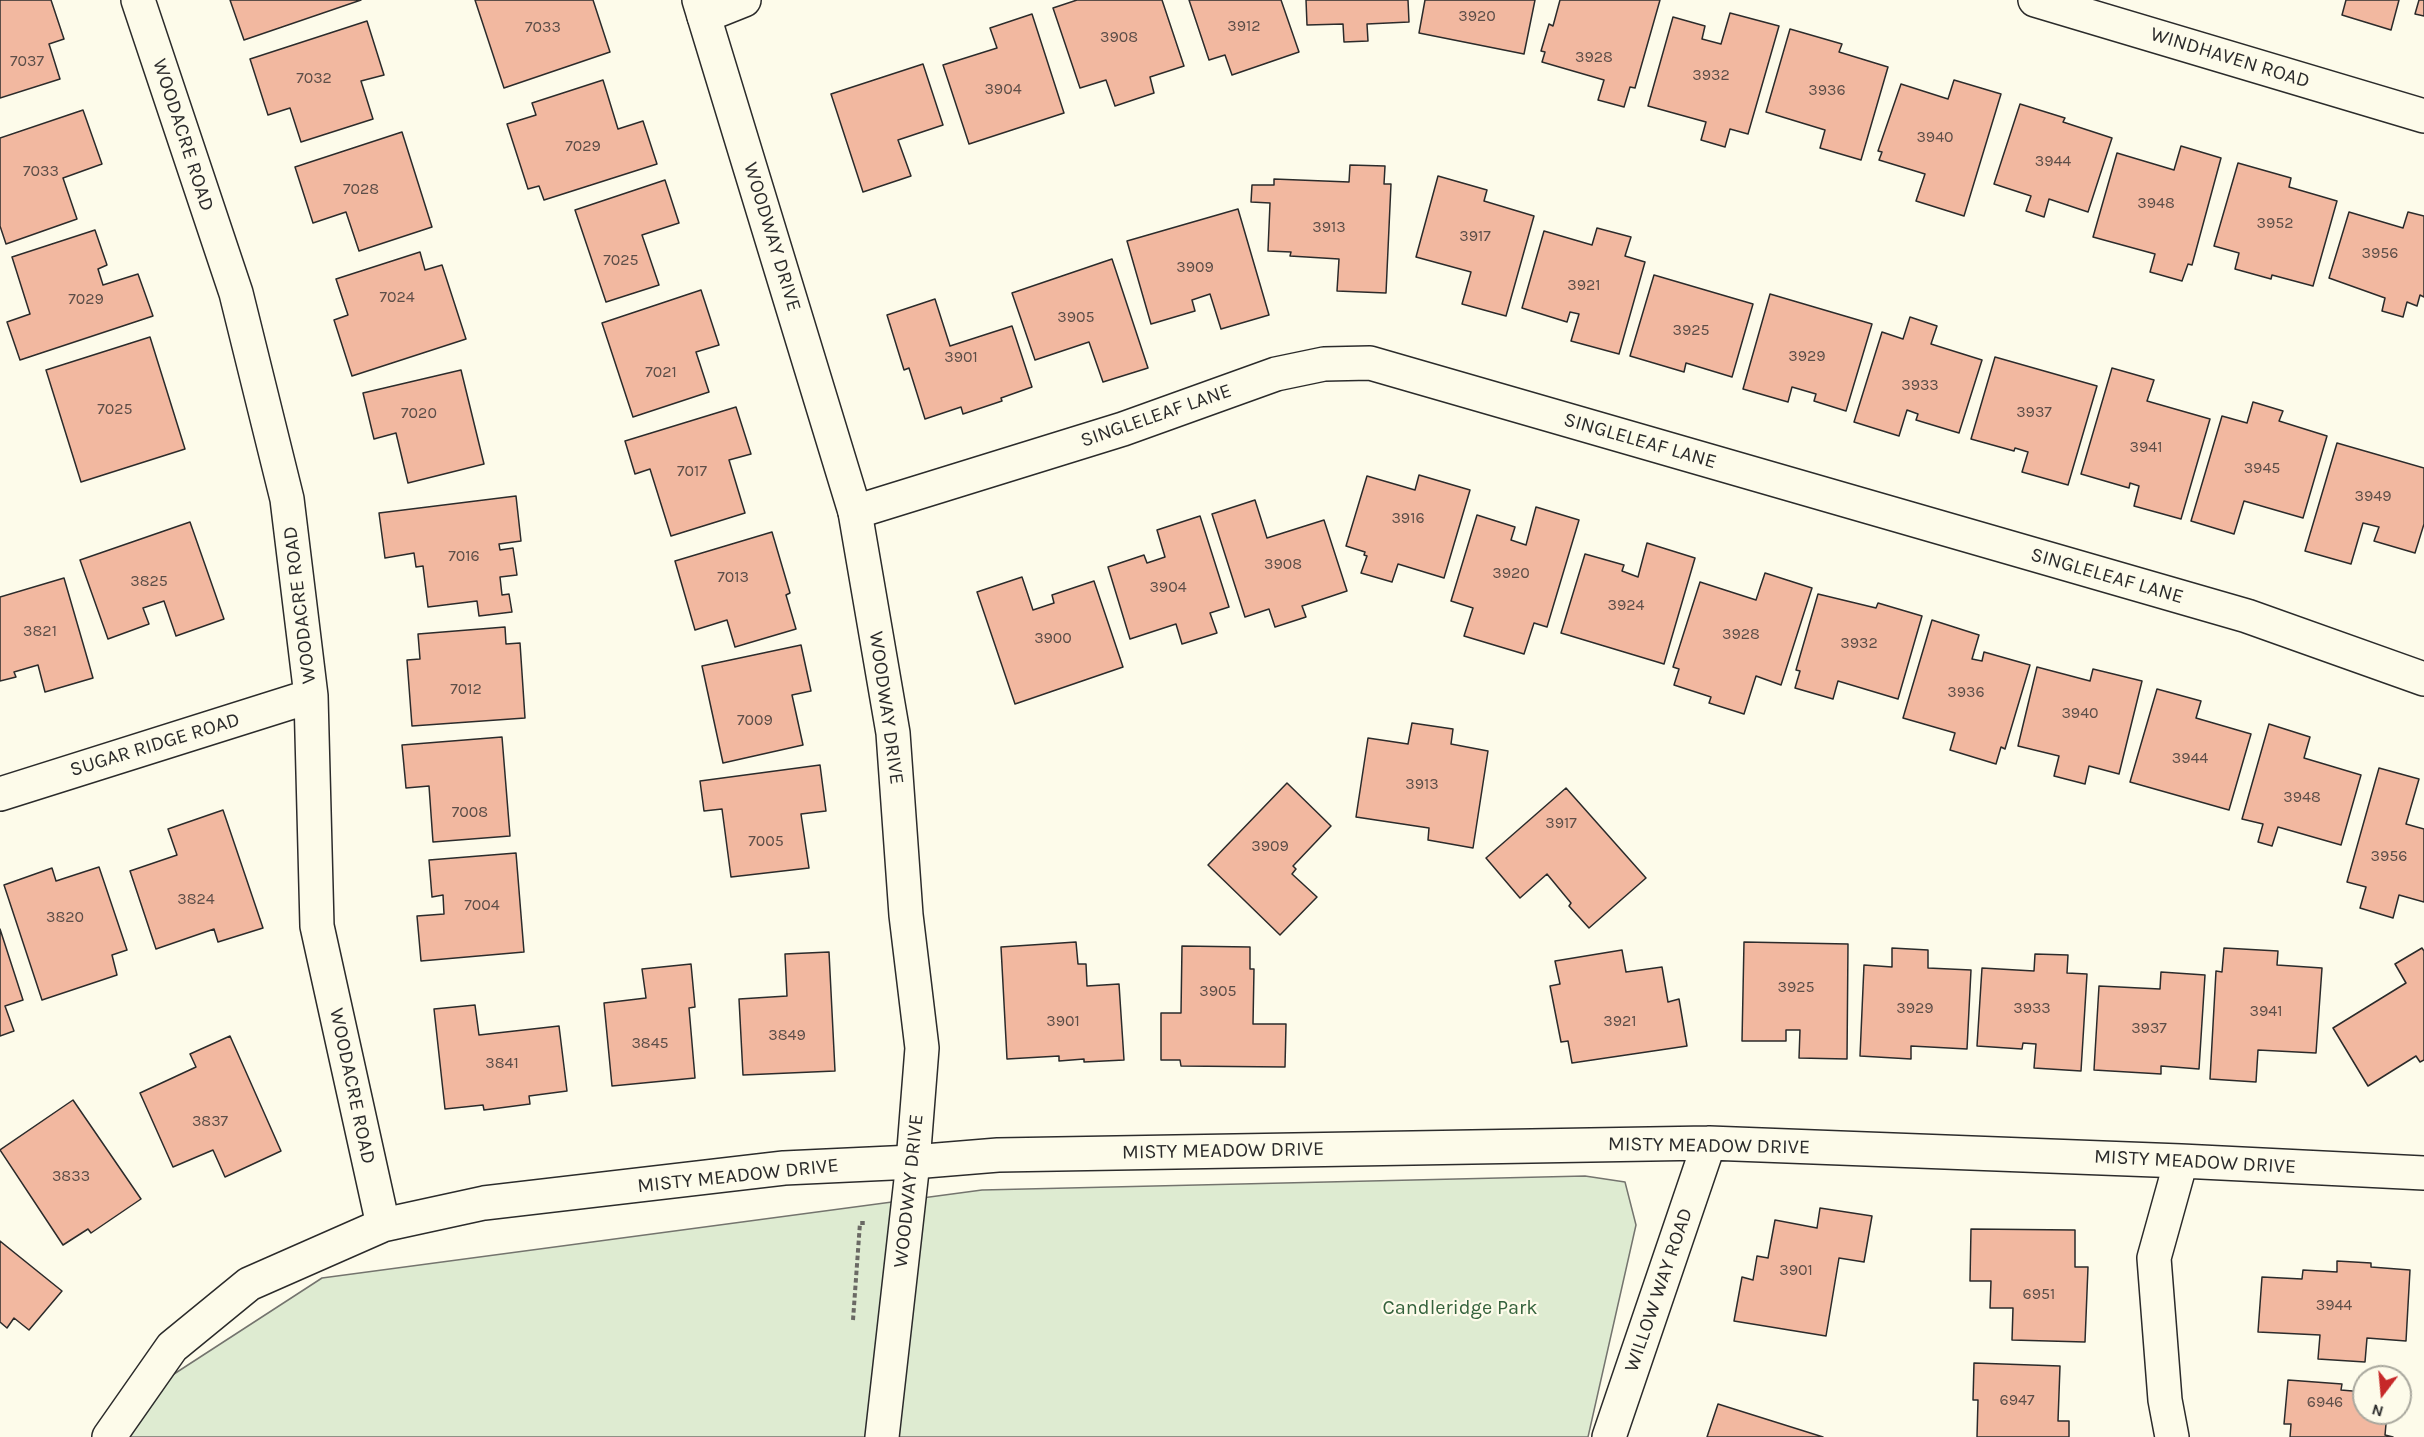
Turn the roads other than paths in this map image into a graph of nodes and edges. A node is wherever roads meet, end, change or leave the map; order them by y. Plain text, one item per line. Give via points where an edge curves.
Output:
1 (138, 0) edge
2 (744, 0) edge
3 (2035, 0) edge
4 (702, 8) edge
5 (2424, 116) edge
6 (855, 512) junction
7 (2424, 679) edge
8 (311, 696) junction
9 (0, 794) edge
10 (1709, 1143) junction
11 (2181, 1161) junction
12 (913, 1162) junction
13 (2424, 1173) edge
14 (383, 1225) junction
15 (109, 1437) edge
16 (882, 1437) edge
17 (1609, 1437) edge
18 (2172, 1437) edge

1 - 8 street, WOODACRE ROAD via 236,293 284,487
2 - 4 street
3 - 5 street, WINDHAVEN ROAD
4 - 6 street, WOODWAY DRIVE
6 - 7 street, SINGLELEAF LANE via 1123,429 1275,374 1324,364 1370,363 2247,616
6 - 12 street, WOODWAY DRIVE via 894,733 906,915 922,1048
8 - 9 street, SUGAR RIDGE ROAD
8 - 14 street, WOODACRE ROAD via 317,926
10 - 11 street, MISTY MEADOW DRIVE
10 - 12 street, MISTY MEADOW DRIVE via 1010,1155
10 - 17 street, WILLOW WAY ROAD
11 - 13 street, MISTY MEADOW DRIVE
11 - 18 street via 2154,1258 2165,1400
12 - 14 street, MISTY MEADOW DRIVE via 784,1168 484,1203
12 - 16 street, WOODWAY DRIVE
14 - 15 street, MISTY MEADOW DRIVE via 249,1284 172,1347

